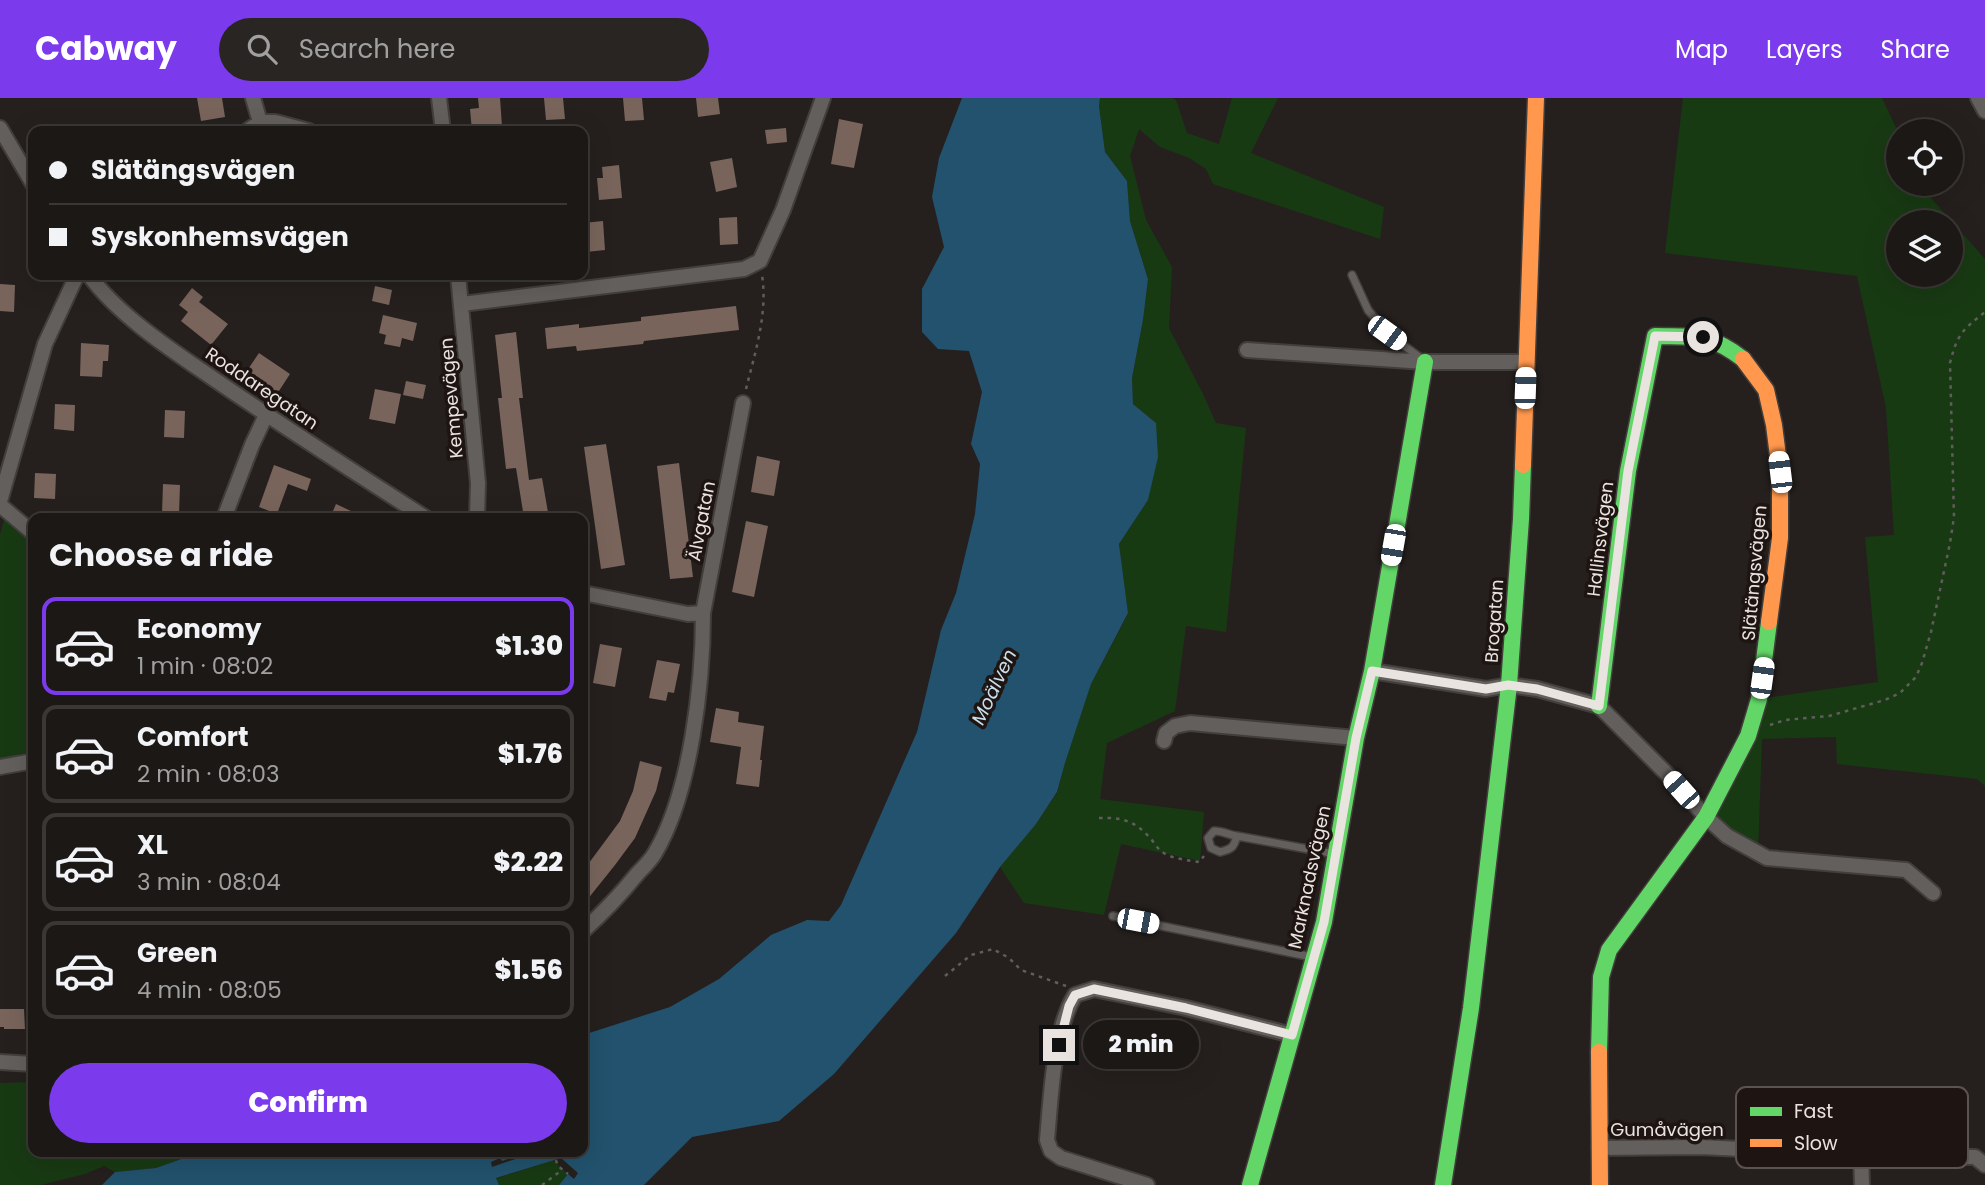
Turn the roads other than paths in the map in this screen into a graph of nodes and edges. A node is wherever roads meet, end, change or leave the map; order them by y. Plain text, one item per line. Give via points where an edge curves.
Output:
1 (253, 98) edge
2 (439, 98) edge
3 (823, 98) edge
4 (1536, 98) edge
5 (1978, 98) edge
6 (1985, 111) edge
7 (260, 122) junction
8 (254, 126) edge
9 (290, 126) edge
10 (442, 126) edge
11 (0, 128) edge
12 (28, 176) edge
13 (1352, 275) dead end
14 (74, 280) edge
15 (93, 280) edge
16 (459, 280) edge
17 (462, 304) junction
18 (1655, 336) joint
19 (1247, 350) dead end
20 (1425, 362) junction
21 (1526, 362) junction
22 (743, 403) road end
23 (266, 415) junction
24 (0, 503) edge
25 (226, 513) edge
26 (418, 513) edge
27 (477, 513) edge
28 (28, 528) edge
29 (588, 594) edge
30 (703, 613) junction
31 (1372, 671) junction
32 (1508, 685) junction
33 (1599, 706) junction
34 (1356, 738) junction
35 (1164, 741) dead end
36 (28, 762) edge
37 (0, 767) edge
38 (1706, 817) junction
39 (1237, 836) junction
40 (1335, 854) junction
41 (1933, 892) dead end
42 (1113, 916) dead end
43 (588, 926) edge
44 (1313, 957) junction
45 (1292, 1035) junction
46 (0, 1062) edge
47 (28, 1064) edge
48 (1736, 1148) edge
49 (1599, 1149) junction
50 (1968, 1157) edge
51 (1985, 1165) edge
52 (1147, 1185) edge
53 (1250, 1185) edge
54 (1443, 1185) edge
55 (1600, 1185) edge

1 - 7 street
2 - 10 street
3 - 17 street via 760,261 744,269
4 - 21 street, Brogatan
5 - 6 street
7 - 8 street
7 - 9 street
11 - 12 street
13 - 20 lane via 1368,310 1387,333
14 - 24 street via 45,344
15 - 23 street, Roddaregatan via 114,304 179,355
16 - 17 street, Kempevägen
17 - 27 street, Kempevägen
18 - 33 street, Hallinsvägen via 1628,471
18 - 38 street, Slätängsvägen via 1703,337 1743,358 1766,390 1780,472 1780,538 1759,699 1748,736
19 - 20 street
20 - 21 street
20 - 31 street, Marknadsvägen
21 - 32 street, Brogatan via 1521,519
22 - 30 street, Älvgatan
23 - 25 street
23 - 26 street, Roddaregatan
24 - 28 street
29 - 30 street
30 - 43 street, Älvgatan via 695,716 673,813 655,853
31 - 32 street via 1486,689
31 - 34 street, Marknadsvägen
32 - 33 street
32 - 54 street, Brogatan via 1471,1008
33 - 38 street
34 - 35 street via 1190,723 1175,726
34 - 40 street, Marknadsvägen
36 - 37 street
38 - 41 street via 1727,836 1767,858 1906,870
38 - 49 street, Slätängsvägen via 1609,950 1601,977
39 - 39 lane via 1214,831 1208,838 1211,848 1220,852 1230,850
39 - 40 lane
40 - 44 street, Marknadsvägen
42 - 44 lane
44 - 45 street, Marknadsvägen
45 - 52 street via 1094,989 1075,995 1054,1065 1047,1140 1051,1151
45 - 53 street, Marknadsvägen
46 - 47 street
48 - 49 street, Gumåvägen
49 - 55 street, Slätängsvägen
50 - 51 street, Gumåvägen

